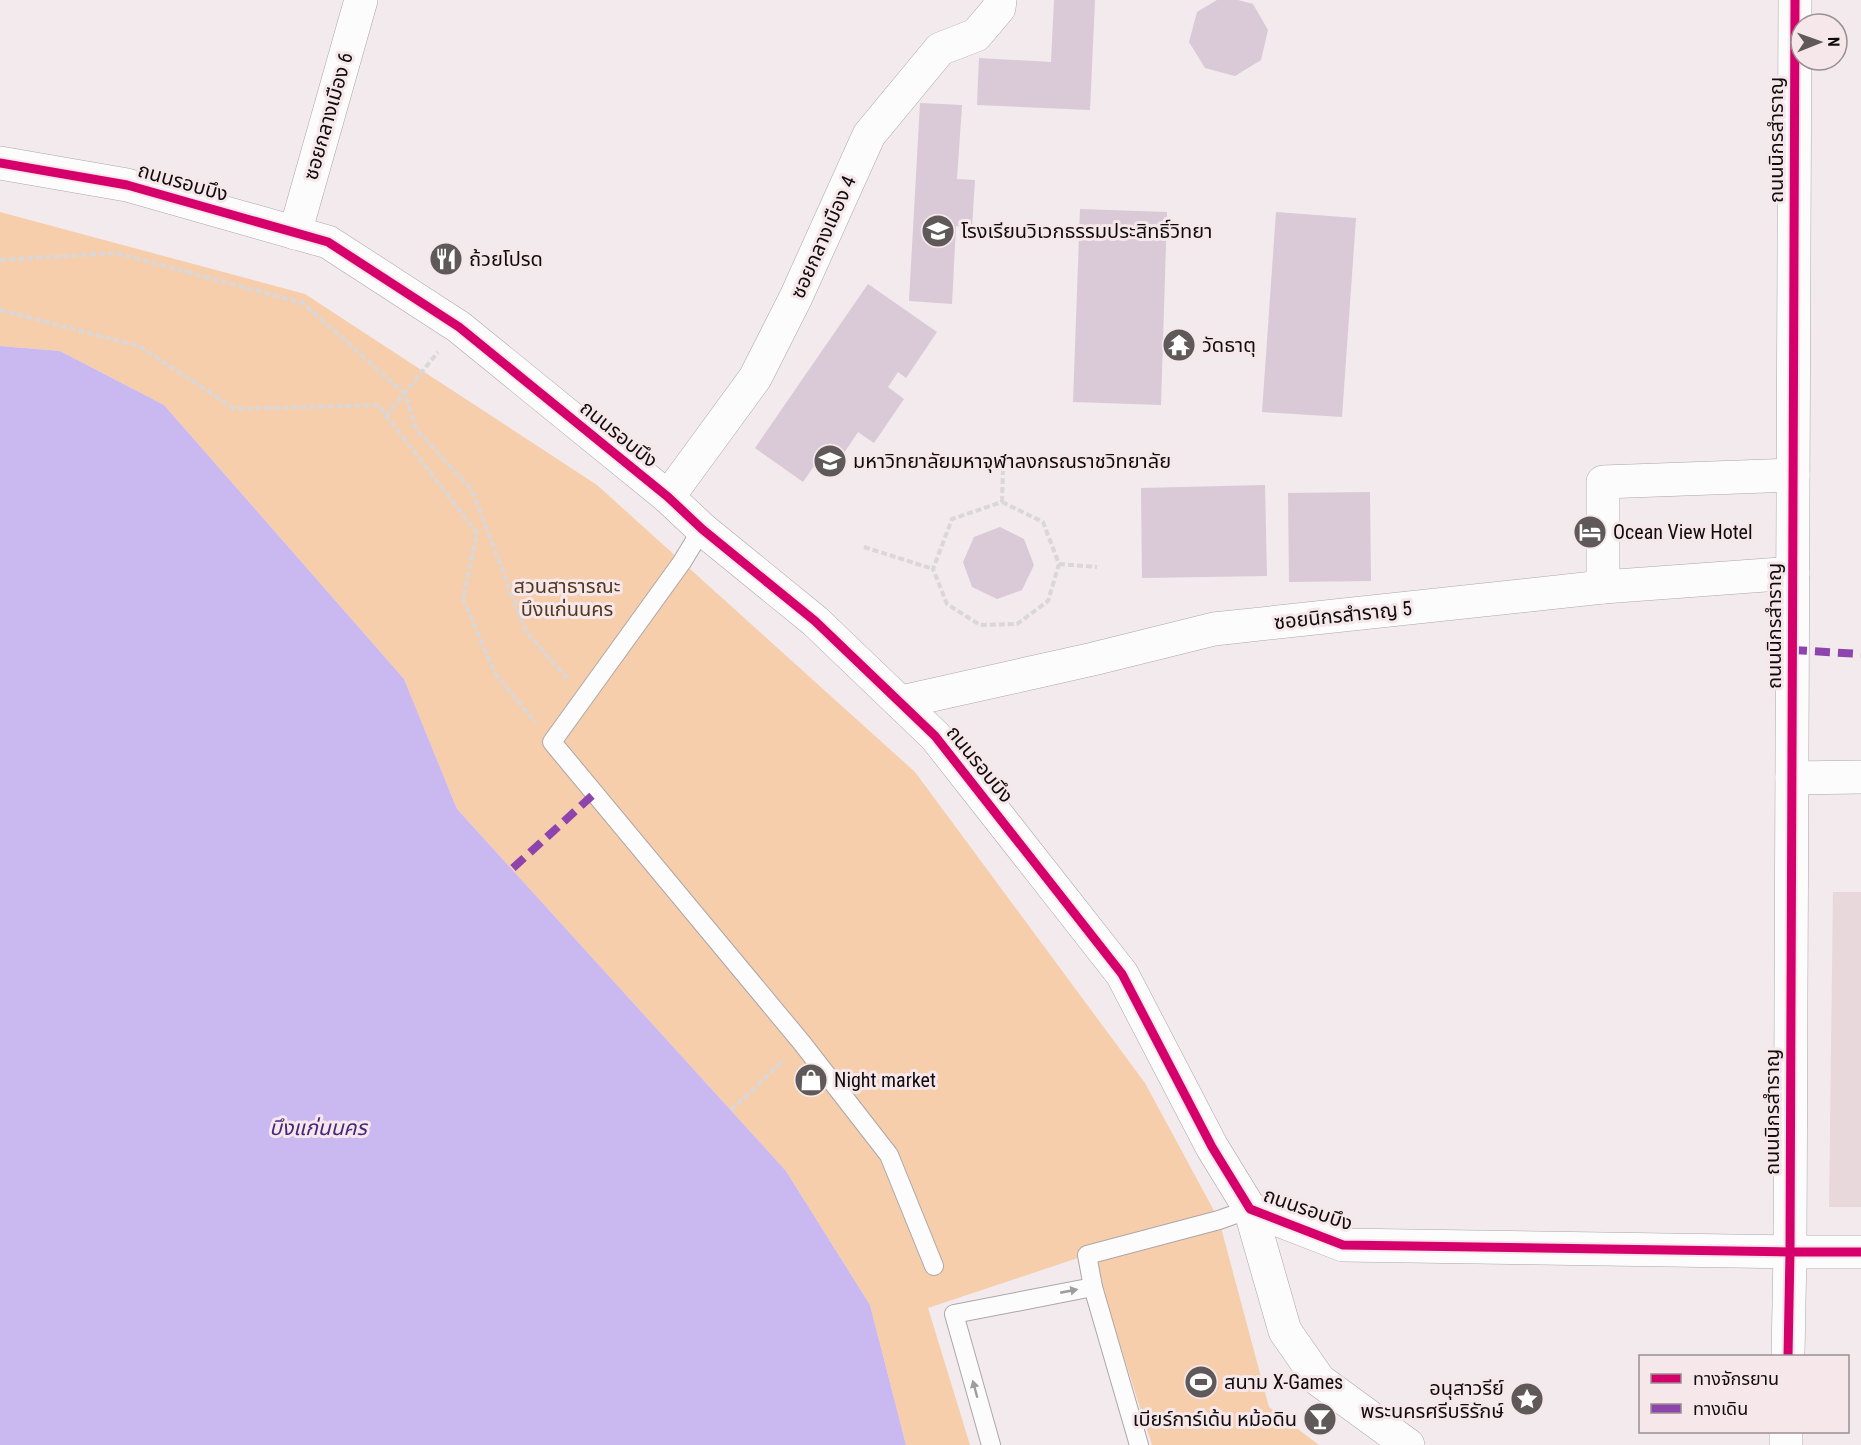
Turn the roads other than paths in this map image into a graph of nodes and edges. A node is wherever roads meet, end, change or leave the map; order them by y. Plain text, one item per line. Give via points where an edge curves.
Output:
1 (361, 0) edge
2 (1000, 0) edge
3 (1795, 0) edge
4 (0, 163) edge
5 (295, 233) junction
6 (1793, 475) junction
7 (668, 497) junction
8 (702, 529) junction
9 (1793, 573) junction
10 (1603, 587) junction
11 (901, 702) junction
12 (1861, 777) edge
13 (1792, 778) junction
14 (1250, 1209) junction
15 (1790, 1252) junction
16 (1861, 1252) edge
17 (934, 1266) dead end
18 (1093, 1287) junction
19 (1788, 1355) edge
20 (991, 1445) edge
21 (1138, 1445) edge
22 (1408, 1445) edge

1 - 5 street, ซอยกลางเมือง 6
2 - 7 street, ซอยกลางเมือง 4 via 999,8 976,35 940,49 869,135 755,378
3 - 6 street, ถนนนิกรสำราญ
4 - 5 street, ถนนรอบบึง via 127,185
5 - 7 street, ถนนรอบบึง via 328,242 459,327
6 - 9 street, ถนนนิกรสำราญ
6 - 10 street via 1603,482
7 - 8 street, ถนนรอบบึง
8 - 11 street, ถนนรอบบึง via 814,621
8 - 17 lane via 552,742 802,1042 889,1155
9 - 10 street, ซอยนิกรสำราญ 5
9 - 13 street, ถนนนิกรสำราญ
10 - 11 street, ซอยนิกรสำราญ 5 via 1214,629
11 - 14 street, ถนนรอบบึง via 935,736 1122,974 1212,1147
12 - 13 street
13 - 15 street, ถนนนิกรสำราญ
14 - 15 street, ถนนรอบบึง via 1343,1245
14 - 18 lane via 1088,1255
14 - 22 street via 1285,1330 1318,1380
15 - 16 street, ถนนรอบบึง
15 - 19 street
20 -> 18 lane via 954,1314
18 - 21 lane

